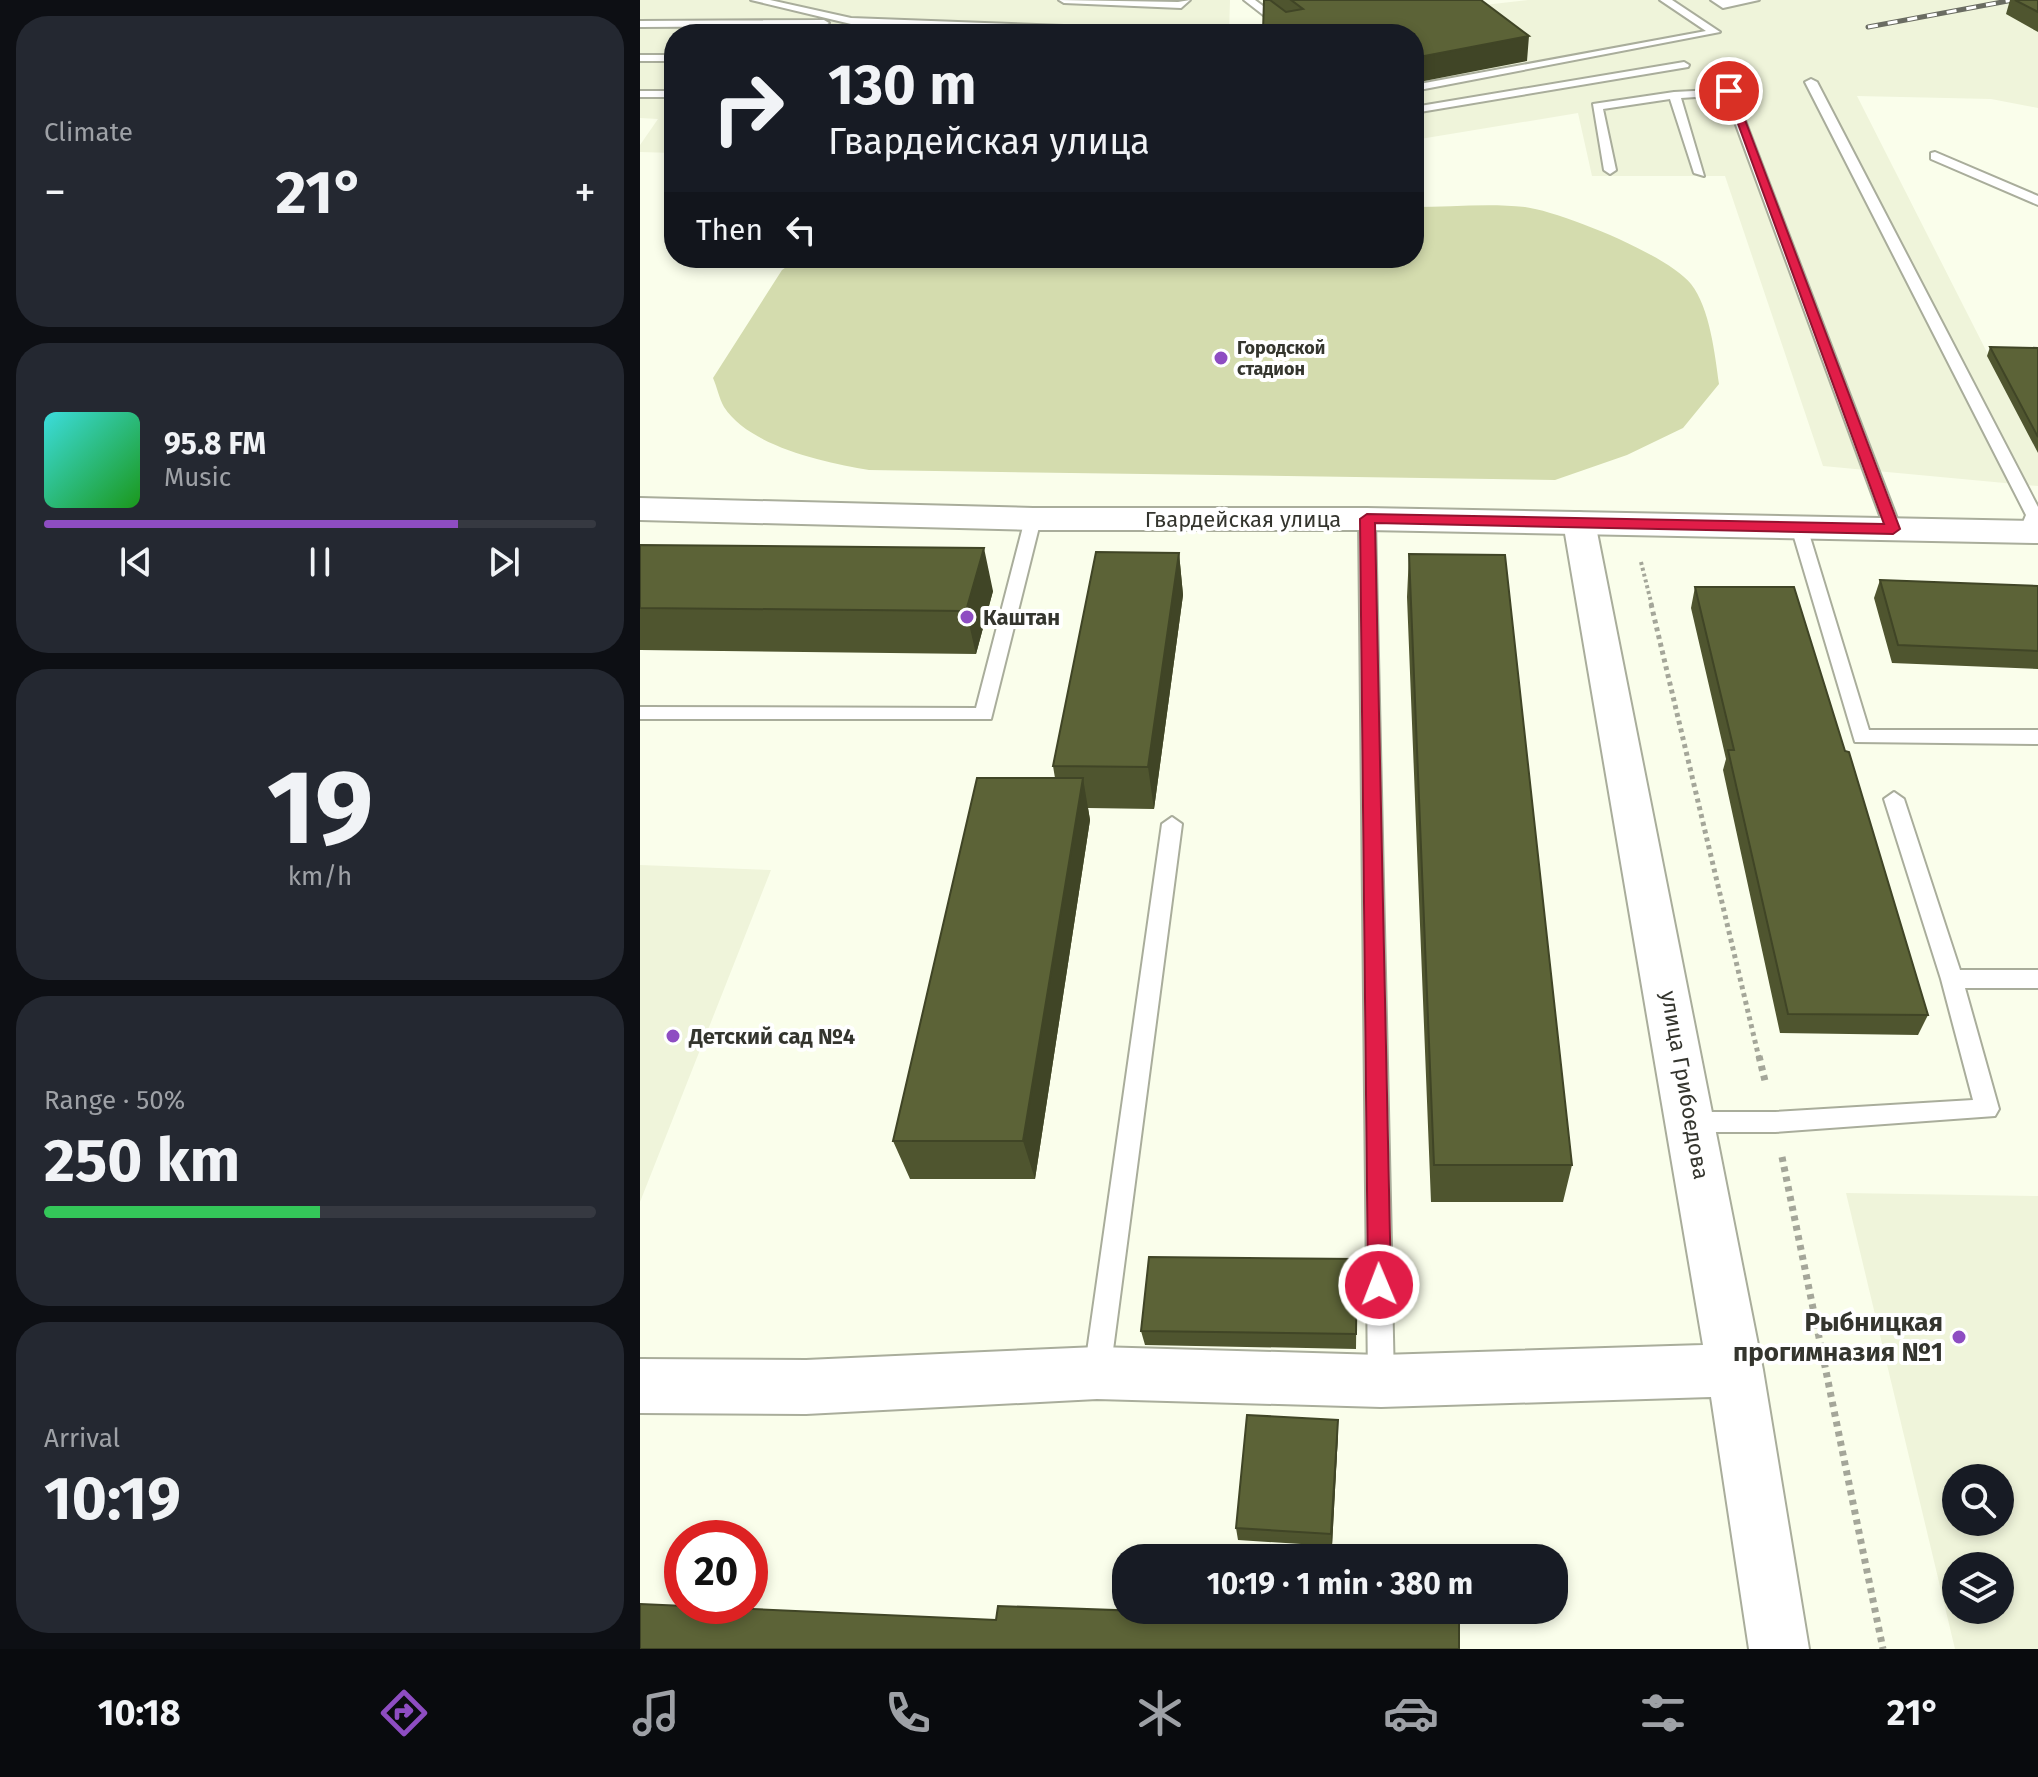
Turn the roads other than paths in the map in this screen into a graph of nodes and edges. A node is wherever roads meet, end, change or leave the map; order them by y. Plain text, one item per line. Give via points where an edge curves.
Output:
1 (756, 0) edge
2 (1064, 0) edge
3 (1249, 0) edge
4 (1665, 0) edge
5 (1716, 0) edge
6 (1754, 0) edge
7 (1183, 2) edge
8 (851, 21) junction
9 (640, 24) edge
10 (664, 24) edge
11 (817, 24) edge
12 (932, 24) edge
13 (1176, 24) edge
14 (1281, 24) edge
15 (640, 58) edge
16 (664, 58) edge
17 (1684, 65) dead end
18 (1529, 66) junction
19 (1811, 82) dead end
20 (1424, 86) edge
21 (1554, 87) junction
22 (640, 94) edge
23 (664, 94) edge
24 (1674, 95) junction
25 (1424, 108) edge
26 (1935, 156) dead end
27 (1610, 170) dead end
28 (1700, 173) dead end
29 (2038, 201) edge
30 (640, 509) edge
31 (1033, 519) junction
32 (1367, 519) junction
33 (1579, 522) junction
34 (1799, 527) junction
35 (1893, 529) junction
36 (2032, 532) edge
37 (640, 713) edge
38 (2038, 737) edge
39 (1894, 799) dead end
40 (1172, 824) dead end
41 (1952, 979) junction
42 (2038, 979) edge
43 (1692, 1122) junction
44 (1736, 1370) junction
45 (1097, 1373) junction
46 (1381, 1381) junction
47 (640, 1386) edge
48 (1779, 1649) edge

1 - 8 lane
2 - 7 lane
3 - 14 lane
4 - 18 lane via 1715,32
5 - 6 lane via 1723,5
7 - 13 lane
8 - 11 lane
8 - 12 lane
9 - 10 lane
15 - 16 lane
17 - 21 lane
18 - 20 lane
18 - 21 lane
19 - 36 lane via 2034,515
21 - 25 lane
22 - 23 lane
24 - 27 lane via 1597,106
24 - 28 lane
24 - 35 lane via 1729,91
26 - 29 lane
30 - 31 street, Гвардейская улица
31 - 32 street, Гвардейская улица
31 - 37 lane via 984,714
32 - 33 street, Гвардейская улица
32 - 46 lane
33 - 34 street, Гвардейская улица
33 - 43 street, улица Грибоедова
34 - 35 street, Гвардейская улица
34 - 38 lane via 1862,737
35 - 36 street, Гвардейская улица
39 - 41 lane
40 - 45 lane
41 - 42 lane
41 - 43 lane via 1987,1109
43 - 44 street, улица Грибоедова
44 - 46 street
44 - 48 street, улица Грибоедова
45 - 46 street
45 - 47 street via 806,1387

